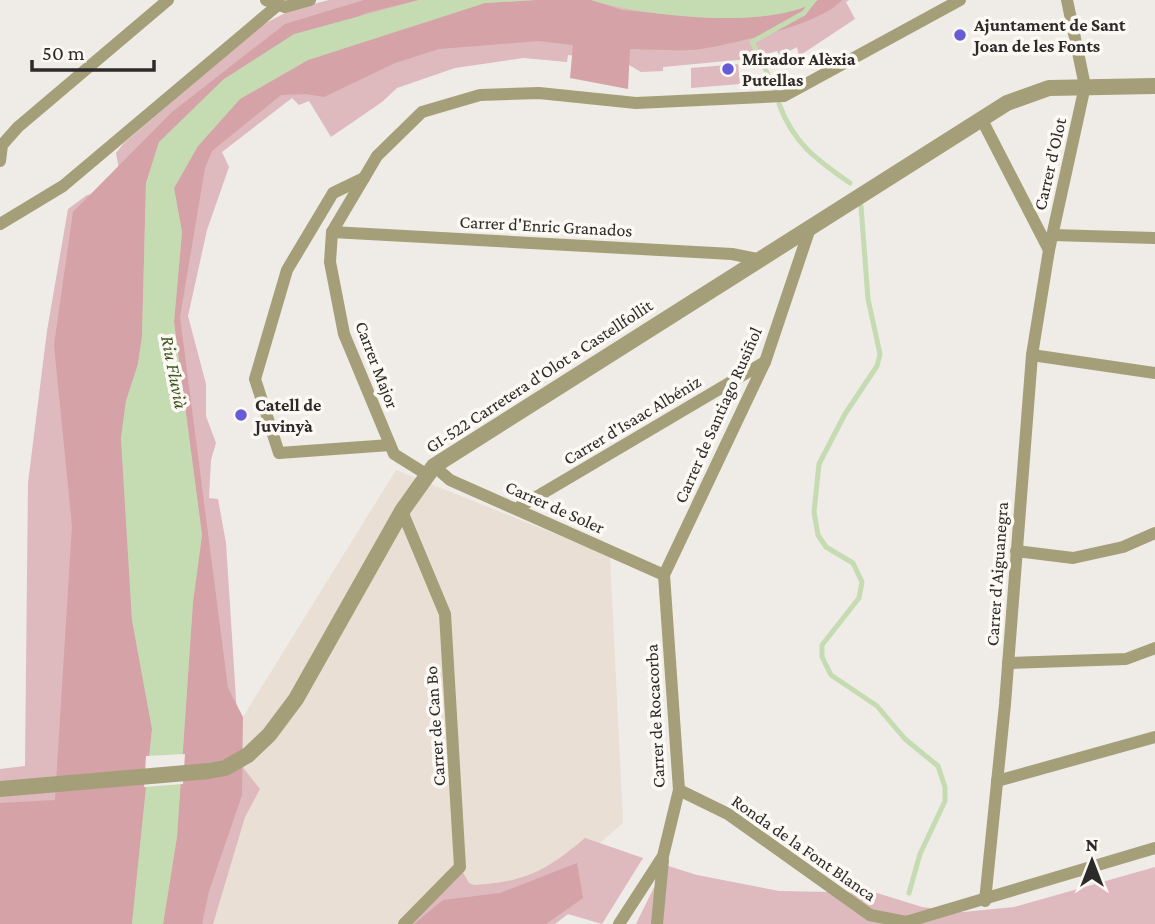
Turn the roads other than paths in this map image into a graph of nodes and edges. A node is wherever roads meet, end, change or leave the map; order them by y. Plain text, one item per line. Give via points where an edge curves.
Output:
1 (168, 0) edge
2 (310, 0) edge
3 (960, 0) edge
4 (1068, 0) edge
5 (272, 2) edge
6 (1085, 86) junction
7 (1155, 86) edge
8 (982, 120) junction
9 (0, 161) edge
10 (364, 178) junction
11 (0, 224) edge
12 (810, 228) junction
13 (332, 232) junction
14 (1052, 235) junction
15 (1155, 238) edge
16 (1049, 250) junction
17 (757, 259) junction
18 (1032, 355) junction
19 (765, 362) junction
20 (1155, 373) edge
21 (390, 445) junction
22 (430, 470) junction
23 (516, 509) junction
24 (402, 511) junction
25 (1155, 533) edge
26 (1016, 551) junction
27 (664, 575) junction
28 (1155, 648) edge
29 (1008, 663) junction
30 (1155, 737) edge
31 (998, 781) junction
32 (0, 789) edge
33 (679, 790) junction
34 (1155, 848) edge
35 (663, 856) junction
36 (985, 901) junction
37 (404, 924) edge
38 (620, 924) edge
39 (657, 924) edge

1 - 9 street via 18,127 2,145
2 - 5 street via 285,8
3 - 10 street, Carrer Major via 784,96 636,103 539,93 480,95 422,112 377,156
4 - 6 street
5 - 11 street via 63,186
6 - 7 street, GI-522 Carretera d'Olot a Castellfollit
6 - 8 street, GI-522 Carretera d'Olot a Castellfollit via 1049,88 1007,103
6 - 14 street, Carrer d'Olot
8 - 12 street, GI-522 Carretera d'Olot a Castellfollit
8 - 16 street
10 - 13 street, Carrer Major
10 - 21 street via 333,193 287,270 255,379 279,453
12 - 17 street, GI-522 Carretera d'Olot a Castellfollit
12 - 19 street, Carrer de Santiago Rusiñol
13 - 17 street, Carrer d'Enric Granados
13 - 21 street, Carrer Major via 330,262 344,334
14 - 15 street
14 - 16 street, Carrer d'Olot
16 - 18 street, Carrer d'Aiguanegra
17 - 22 street, GI-522 Carretera d'Olot a Castellfollit
18 - 20 street
18 - 26 street, Carrer d'Aiguanegra
19 - 23 street, Carrer d'Isaac Albéniz
19 - 27 street, Carrer de Santiago Rusiñol
21 - 22 street, Carrer Major via 394,454
22 - 23 street, Carrer de Soler
22 - 24 street, GI-522 Carretera d'Olot a Castellfollit
23 - 27 street, Carrer de Soler
24 - 32 street, GI-522 Carretera d'Olot a Castellfollit via 296,699 257,747 225,768 209,771
24 - 37 street, Carrer de Can Bo via 444,614 460,867
25 - 26 street via 1123,547 1073,558
26 - 29 street, Carrer d'Aiguanegra
27 - 33 street, Carrer de Rocacorba
28 - 29 street via 1126,659
29 - 31 street, Carrer d'Aiguanegra
30 - 31 street
31 - 36 street, Carrer d'Aiguanegra
33 - 35 street, Carrer de Rocacorba
33 - 36 street, Ronda de la Font Blanca via 728,814 870,915 906,922
34 - 36 street, Ronda de la Font Blanca
35 - 38 street, Carrer de Rocacorba
35 - 39 street

